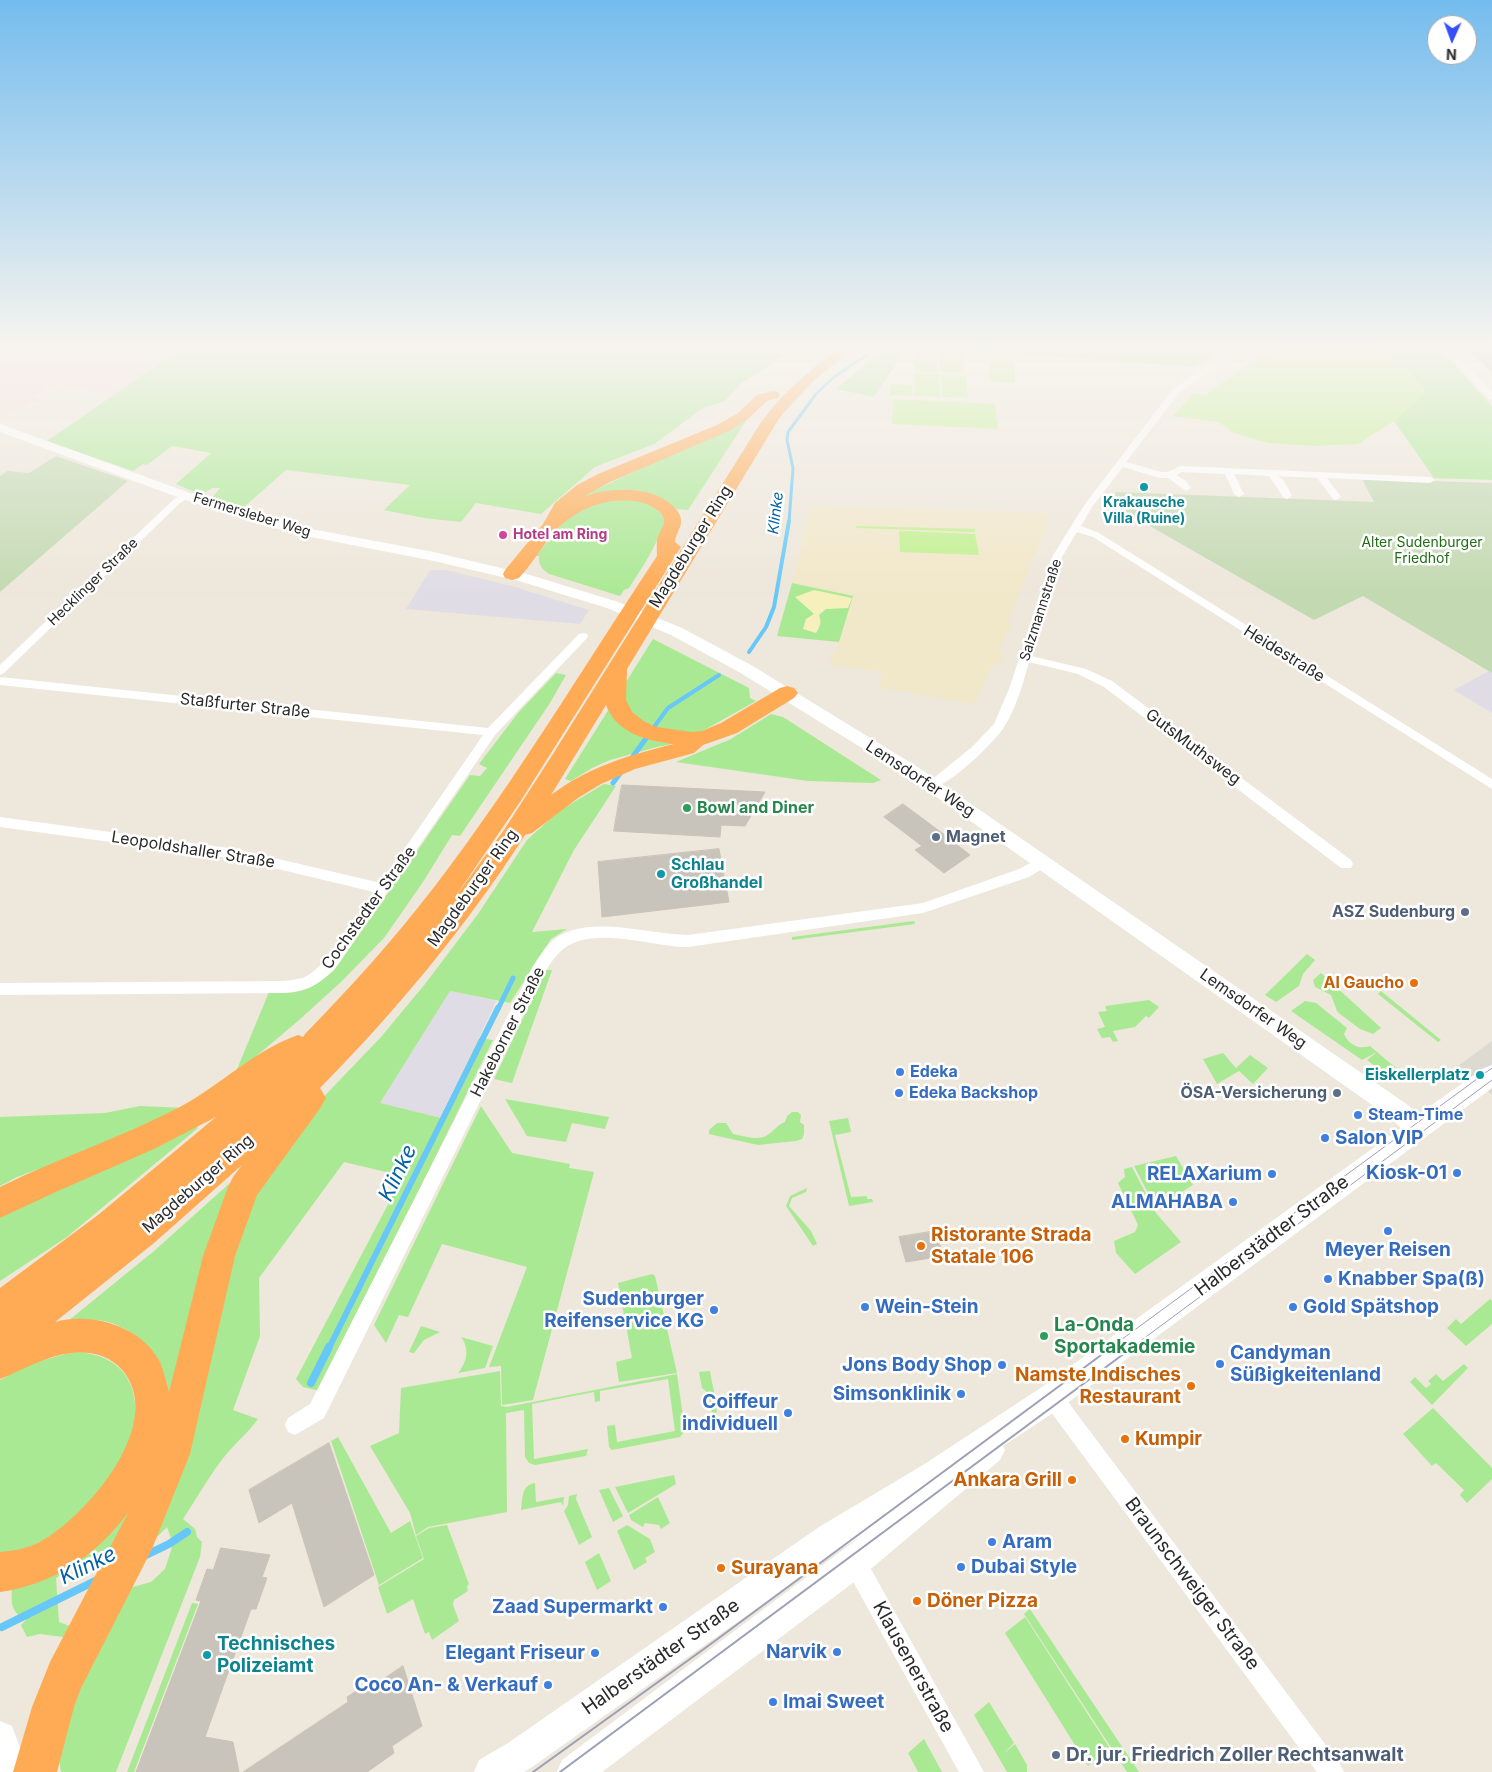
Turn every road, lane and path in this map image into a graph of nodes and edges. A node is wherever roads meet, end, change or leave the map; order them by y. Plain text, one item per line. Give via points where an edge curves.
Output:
1 (10, 432) edge
2 (714, 432) edge
3 (746, 432) edge
4 (763, 432) edge
5 (1145, 432) edge
6 (1120, 464) junction
7 (1228, 471) junction
8 (1272, 472) junction
9 (1320, 474) junction
10 (1170, 475) junction
11 (1430, 479) dead end
12 (1186, 488) dead end
13 (1238, 494) dead end
14 (187, 495) junction
15 (1287, 496) dead end
16 (1336, 497) dead end
17 (550, 526) junction
18 (1074, 527) junction
19 (666, 555) junction
20 (512, 574) junction
21 (646, 604) junction
22 (630, 628) junction
23 (583, 636) dead end
24 (1026, 658) junction
25 (618, 667) junction
26 (0, 671) edge
27 (0, 680) edge
28 (787, 693) junction
29 (491, 732) junction
30 (688, 738) junction
31 (931, 784) junction
32 (1492, 785) edge
33 (0, 822) edge
34 (512, 836) junction
35 (1042, 862) junction
36 (1346, 864) dead end
37 (384, 889) junction
38 (0, 989) edge
39 (370, 1019) junction
40 (319, 1038) junction
41 (1492, 1075) edge
42 (1418, 1128) junction
43 (0, 1204) edge
44 (0, 1309) edge
45 (0, 1344) edge
46 (0, 1362) edge
47 (1052, 1397) junction
48 (295, 1425) dead end
49 (830, 1538) junction
50 (855, 1562) junction
51 (0, 1572) edge
52 (0, 1738) edge
53 (12, 1772) edge
54 (35, 1772) edge
55 (491, 1772) edge
56 (574, 1772) edge
57 (972, 1772) edge
58 (1332, 1772) edge

1 - 14 street, Fermersleber Weg
2 - 17 highway via 583,489 561,507
3 - 19 highway, Magdeburger Ring
4 - 21 highway, Magdeburger Ring
5 - 6 street, Salzmannstraße
6 - 10 street
6 - 18 street, Salzmannstraße
7 - 8 street
7 - 10 street via 1180,469
7 - 13 street
8 - 9 street
8 - 15 street
9 - 11 street
9 - 16 street
10 - 12 street
14 - 20 street, Fermersleber Weg via 318,535 426,554
14 - 26 street, Hecklinger Straße
17 - 19 highway via 572,508 589,500 616,496 644,498 663,506 672,517
17 - 20 highway
18 - 24 street, Salzmannstraße via 1057,557
18 - 32 street, Heidestraße via 1096,535
19 - 21 highway, Magdeburger Ring
20 - 28 street, Lemsdorfer Weg via 570,591 671,629
21 - 22 highway, Magdeburger Ring
22 - 25 highway, Magdeburger Ring
22 - 40 highway, Magdeburger Ring via 462,869 405,942
23 - 29 street, Cochstedter Straße
24 - 31 street, Salzmannstraße via 996,731 946,776
24 - 36 street, GutsMuthsweg via 1082,671 1108,684
25 - 30 highway via 616,703 627,720 651,733
25 - 34 highway, Magdeburger Ring
27 - 29 street, Staßfurter Straße
28 - 30 highway via 721,731
28 - 31 street, Lemsdorfer Weg
29 - 37 street, Cochstedter Straße
30 - 34 highway via 686,748 616,768 583,783
31 - 35 street, Lemsdorfer Weg
33 - 37 street, Leopoldshaller Straße via 236,854
34 - 39 highway, Magdeburger Ring via 447,926
35 - 42 street, Lemsdorfer Weg via 1397,1110
35 - 48 street, Hakeborner Straße via 1024,874 923,908 688,941 595,931 578,934 558,945 538,970 317,1411
37 - 38 street, Cochstedter Straße via 324,972 302,984 282,987
39 - 45 highway, Magdeburger Ring via 290,1103 189,1194
39 - 54 highway via 244,1187 219,1256 172,1454 138,1536 59,1692
40 - 43 highway via 282,1054 213,1104 177,1124 50,1178
40 - 44 highway, Magdeburger Ring via 148,1196
41 - 42 street, Halberstädter Straße
42 - 47 street, Halberstädter Straße
46 - 51 highway via 54,1340 88,1336 105,1338 138,1360 149,1379 154,1402 144,1447 115,1502 70,1545 42,1562 15,1571
47 - 49 street, Halberstädter Straße
47 - 50 street, Halberstädter Straße
47 - 58 street, Braunschweiger Straße
49 - 50 street
49 - 55 street, Halberstädter Straße
50 - 56 street, Halberstädter Straße
50 - 57 street, Klausenerstraße
52 - 53 street

